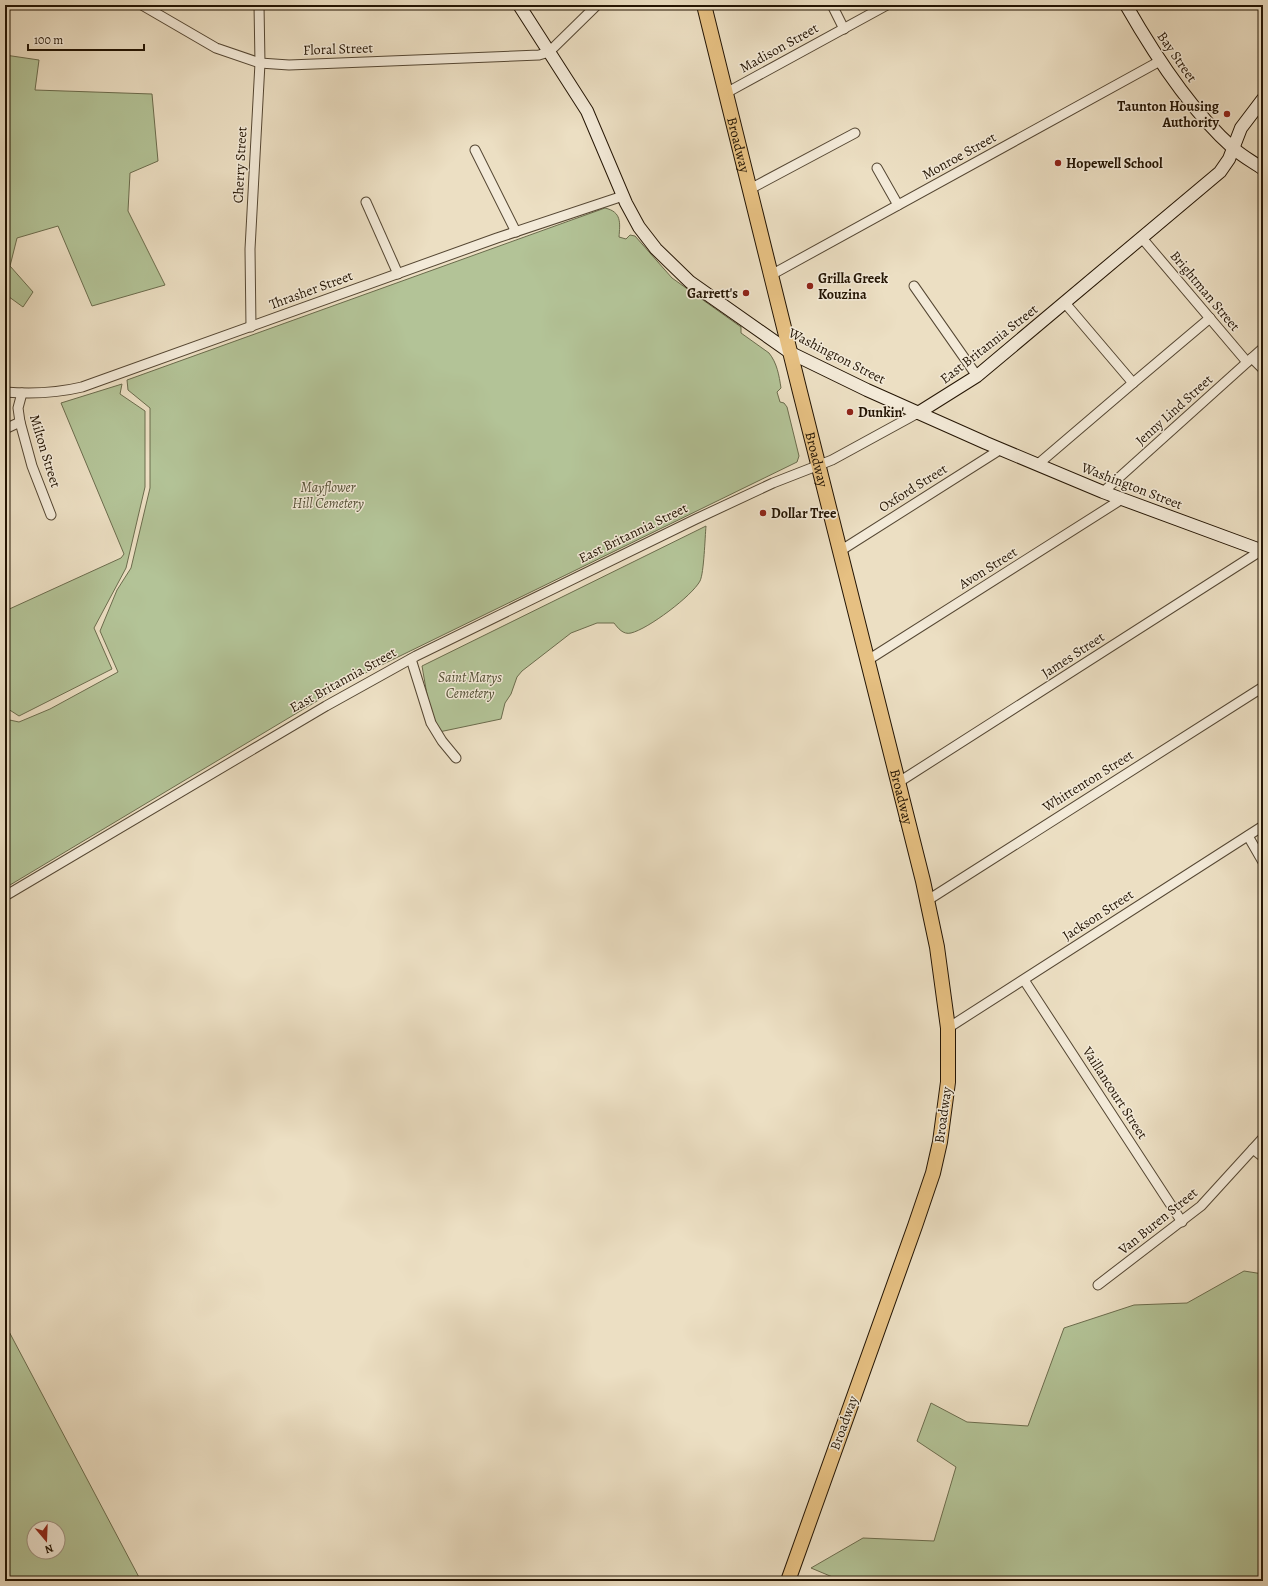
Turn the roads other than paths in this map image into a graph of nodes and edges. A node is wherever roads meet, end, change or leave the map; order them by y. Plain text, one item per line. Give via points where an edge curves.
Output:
1 (142, 5) edge
2 (259, 5) edge
3 (519, 5) edge
4 (597, 5) edge
5 (704, 5) edge
6 (832, 5) edge
7 (887, 5) edge
8 (1126, 5) edge
9 (844, 29) junction
10 (549, 52) junction
11 (1160, 61) junction
12 (260, 63) junction
13 (726, 93) junction
14 (1263, 99) edge
15 (855, 133) dead end
16 (1233, 148) junction
17 (475, 150) dead end
18 (877, 168) dead end
19 (1263, 169) edge
20 (750, 189) junction
21 (623, 196) junction
22 (366, 202) dead end
23 (898, 205) junction
24 (516, 232) junction
25 (1141, 237) junction
26 (398, 274) junction
27 (772, 274) junction
28 (914, 286) dead end
29 (1065, 303) junction
30 (1210, 318) junction
31 (251, 327) junction
32 (1263, 348) edge
33 (791, 353) junction
34 (1250, 360) junction
35 (1263, 369) edge
36 (977, 376) junction
37 (1133, 383) junction
38 (5, 392) edge
39 (22, 394) junction
40 (918, 413) junction
41 (20, 422) junction
42 (5, 429) edge
43 (1001, 449) junction
44 (818, 465) junction
45 (1037, 465) junction
46 (1103, 492) junction
47 (1122, 499) junction
48 (51, 515) dead end
49 (840, 551) junction
50 (1262, 551) edge
51 (411, 659) junction
52 (868, 660) junction
53 (1263, 687) edge
54 (456, 758) dead end
55 (899, 782) junction
56 (1263, 826) edge
57 (1248, 836) junction
58 (1263, 862) edge
59 (5, 896) edge
60 (928, 900) junction
61 (1024, 980) junction
62 (948, 1028) junction
63 (1263, 1138) edge
64 (1253, 1149) junction
65 (1263, 1158) edge
66 (1182, 1222) junction
67 (1098, 1285) dead end
68 (788, 1581) edge

1 - 12 street, Floral Street via 216,48
2 - 12 street, Cherry Street
3 - 10 street, Washington Street
4 - 10 street
5 - 13 main road, Broadway
6 - 9 street
7 - 9 street, Madison Street
8 - 11 street, Bay Street
9 - 13 street, Madison Street
10 - 12 street, Floral Street via 539,55 289,65
10 - 21 street, Washington Street via 587,111
11 - 16 street, Bay Street via 1200,114
11 - 23 street, Monroe Street
12 - 31 street, Cherry Street via 250,249
13 - 20 main road, Broadway
14 - 16 street, East Britannia Street via 1240,128
15 - 20 street
16 - 19 street, Bay Street
16 - 25 street, East Britannia Street via 1220,172
17 - 24 street
18 - 23 street
20 - 27 main road, Broadway
21 - 24 street, Thrasher Street
21 - 33 street, Washington Street via 634,219 661,255 690,282
22 - 26 street
23 - 27 street, Monroe Street
24 - 26 street, Thrasher Street
25 - 29 street, East Britannia Street
25 - 30 street, Brightman Street
26 - 31 street, Thrasher Street
27 - 33 main road, Broadway
28 - 36 street
29 - 36 street, East Britannia Street
29 - 37 street
30 - 34 street, Brightman Street
30 - 37 street
31 - 39 street, Thrasher Street via 82,387
32 - 34 street, Jenny Lind Street
33 - 40 street, Washington Street
33 - 44 main road, Broadway
34 - 35 street, Brightman Street
34 - 46 street, Jenny Lind Street
36 - 40 street, East Britannia Street
37 - 45 street
38 - 39 street, Thrasher Street
39 - 41 street, Milton Street via 18,408
40 - 43 street, Washington Street
40 - 44 street, East Britannia Street via 832,460
41 - 42 street
41 - 48 street, Milton Street via 32,466
43 - 45 street, Washington Street
43 - 49 street, Oxford Street
44 - 49 main road, Broadway
44 - 51 street, East Britannia Street via 772,483
45 - 46 street, Washington Street
46 - 47 street, Washington Street
47 - 50 street, Washington Street
47 - 52 street, Avon Street
49 - 52 main road, Broadway
50 - 55 street, James Street
51 - 54 street via 431,723
51 - 59 street, East Britannia Street via 326,706
52 - 55 main road, Broadway
53 - 60 street, Whittenton Street
55 - 60 main road, Broadway
56 - 57 street, Jackson Street
57 - 58 street
57 - 61 street, Jackson Street
60 - 62 main road, Broadway
61 - 62 street, Jackson Street
61 - 66 street, Vaillancourt Street
62 - 68 main road, Broadway via 948,1082 933,1173
63 - 64 street, Van Buren Street
64 - 65 street
64 - 66 street, Van Buren Street via 1208,1200
66 - 67 street, Van Buren Street

